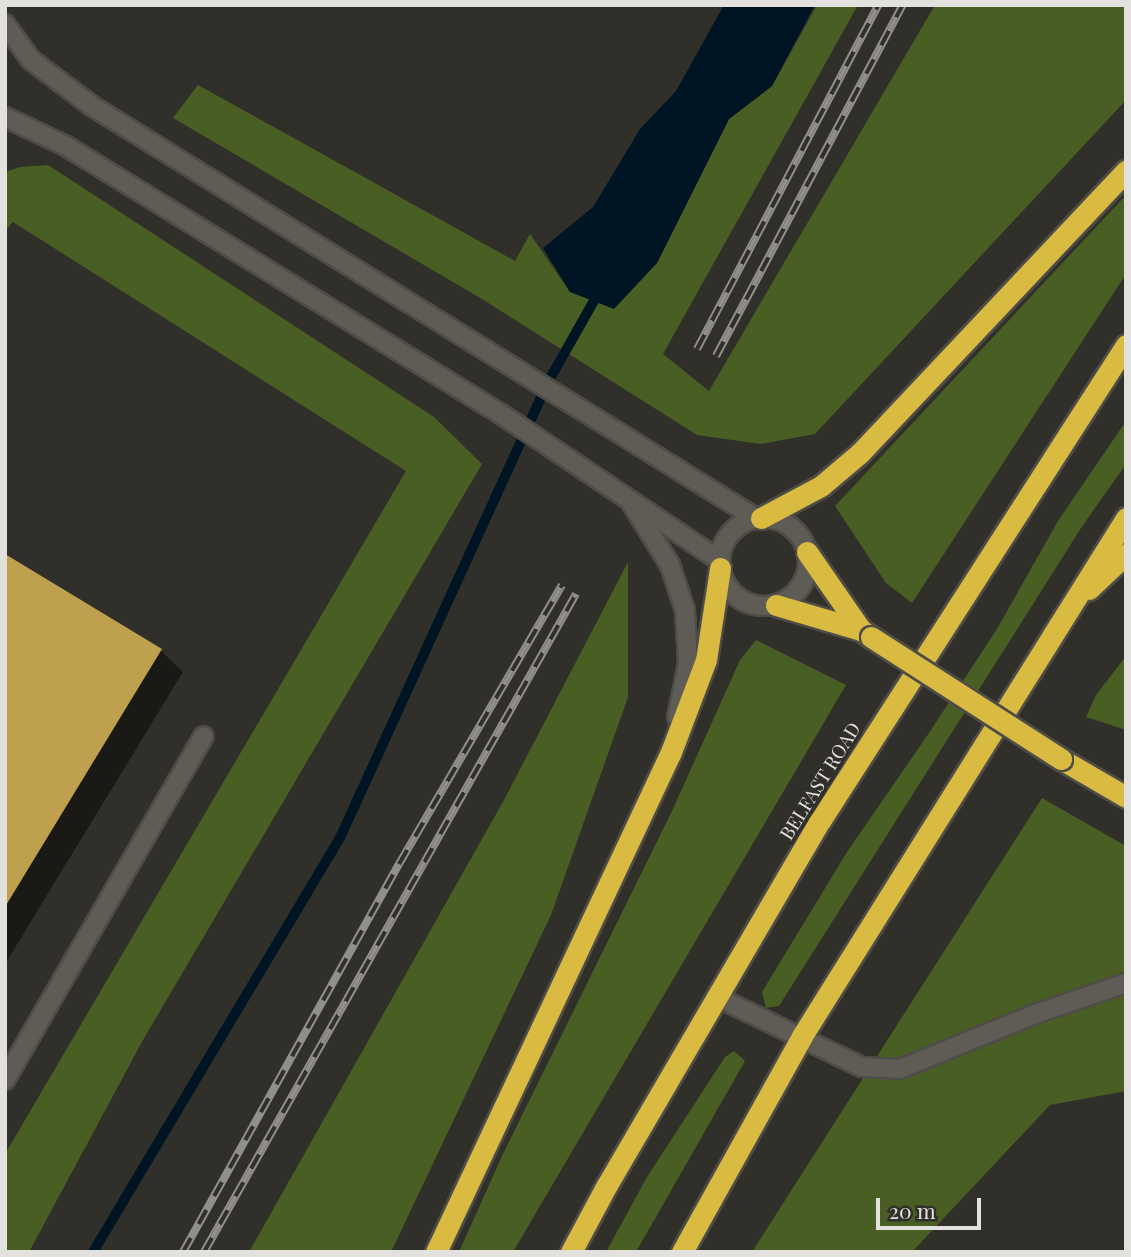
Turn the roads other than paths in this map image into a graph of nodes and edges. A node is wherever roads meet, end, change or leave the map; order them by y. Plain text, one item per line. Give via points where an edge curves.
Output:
1 (5, 24) edge
2 (5, 117) edge
3 (1126, 171) edge
4 (1126, 345) edge
5 (627, 496) junction
6 (759, 518) junction
7 (1126, 518) edge
8 (807, 552) junction
9 (1126, 554) edge
10 (720, 564) junction
11 (776, 605) junction
12 (1062, 616) junction
13 (866, 634) junction
14 (204, 736) dead end
15 (671, 752) junction
16 (1126, 797) edge
17 (1126, 983) edge
18 (717, 997) junction
19 (802, 1036) junction
20 (5, 1080) edge
21 (436, 1252) edge
22 (571, 1252) edge
23 (682, 1252) edge

1 - 6 street via 31,60 92,106
2 - 5 street via 66,146
3 - 6 highway via 860,453 821,486
4 - 18 highway, BELFAST ROAD via 820,821
5 - 10 street
5 - 15 street via 670,565 685,610 688,664
6 - 8 street via 790,526
6 - 10 street via 745,522 727,537
7 - 12 highway
8 - 11 street via 805,578 789,599
8 - 13 highway
9 - 12 highway
10 - 11 street via 734,595 761,607
10 - 15 highway via 706,660
11 - 13 highway
12 - 19 highway
13 - 16 highway, bridge
14 - 20 street
15 - 21 highway
17 - 19 street via 900,1069 862,1067
18 - 19 street
18 - 22 highway, BELFAST ROAD
19 - 23 highway

